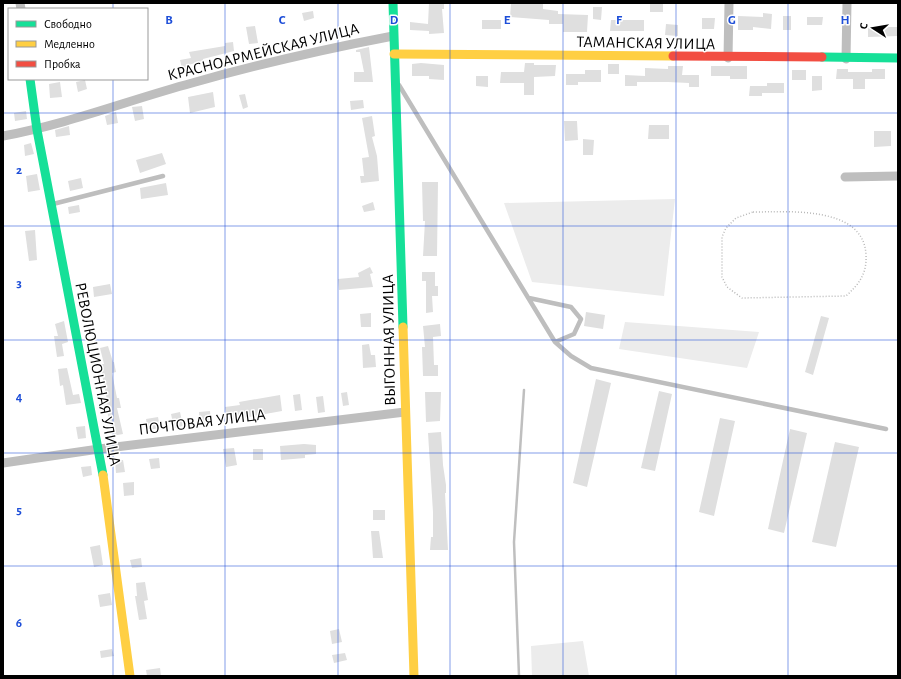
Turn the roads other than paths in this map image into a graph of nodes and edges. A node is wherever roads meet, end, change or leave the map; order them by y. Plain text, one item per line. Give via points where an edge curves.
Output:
1 (393, 3) edge
2 (729, 3) edge
3 (847, 3) edge
4 (393, 36) junction
5 (394, 54) junction
6 (728, 58) junction
7 (898, 58) edge
8 (846, 59) junction
9 (394, 77) junction
10 (30, 80) edge
11 (37, 130) junction
12 (3, 136) edge
13 (163, 176) dead end
14 (898, 176) edge
15 (845, 177) dead end
16 (51, 204) junction
17 (530, 298) junction
18 (555, 342) junction
19 (404, 412) junction
20 (886, 429) dead end
21 (99, 448) junction
22 (3, 463) edge
23 (130, 676) edge
24 (414, 676) edge

1 - 4 street, ВЫГОННАЯ УЛИЦА
2 - 6 street
3 - 8 street
4 - 5 street, ВЫГОННАЯ УЛИЦА
4 - 11 street, КРАСНОАРМЕЙСКАЯ УЛИЦА via 302,54 199,81
5 - 6 street, ТАМАНСКАЯ УЛИЦА
5 - 9 street, ВЫГОННАЯ УЛИЦА
6 - 8 street, ТАМАНСКАЯ УЛИЦА
7 - 8 street, ТАМАНСКАЯ УЛИЦА
9 - 17 lane
9 - 19 street, ВЫГОННАЯ УЛИЦА via 405,350
10 - 11 street, РЕВОЛЮЦИОННАЯ УЛИЦА
11 - 12 street, КРАСНОАРМЕЙСКАЯ УЛИЦА
11 - 16 street, РЕВОЛЮЦИОННАЯ УЛИЦА
13 - 16 lane
14 - 15 street
16 - 21 street, РЕВОЛЮЦИОННАЯ УЛИЦА
17 - 18 lane
17 - 18 lane via 571,307 581,320 574,334
18 - 20 lane via 591,368
19 - 21 street, ПОЧТОВАЯ УЛИЦА
19 - 24 street, ВЫГОННАЯ УЛИЦА
21 - 22 street, ПОЧТОВАЯ УЛИЦА
21 - 23 street, РЕВОЛЮЦИОННАЯ УЛИЦА

